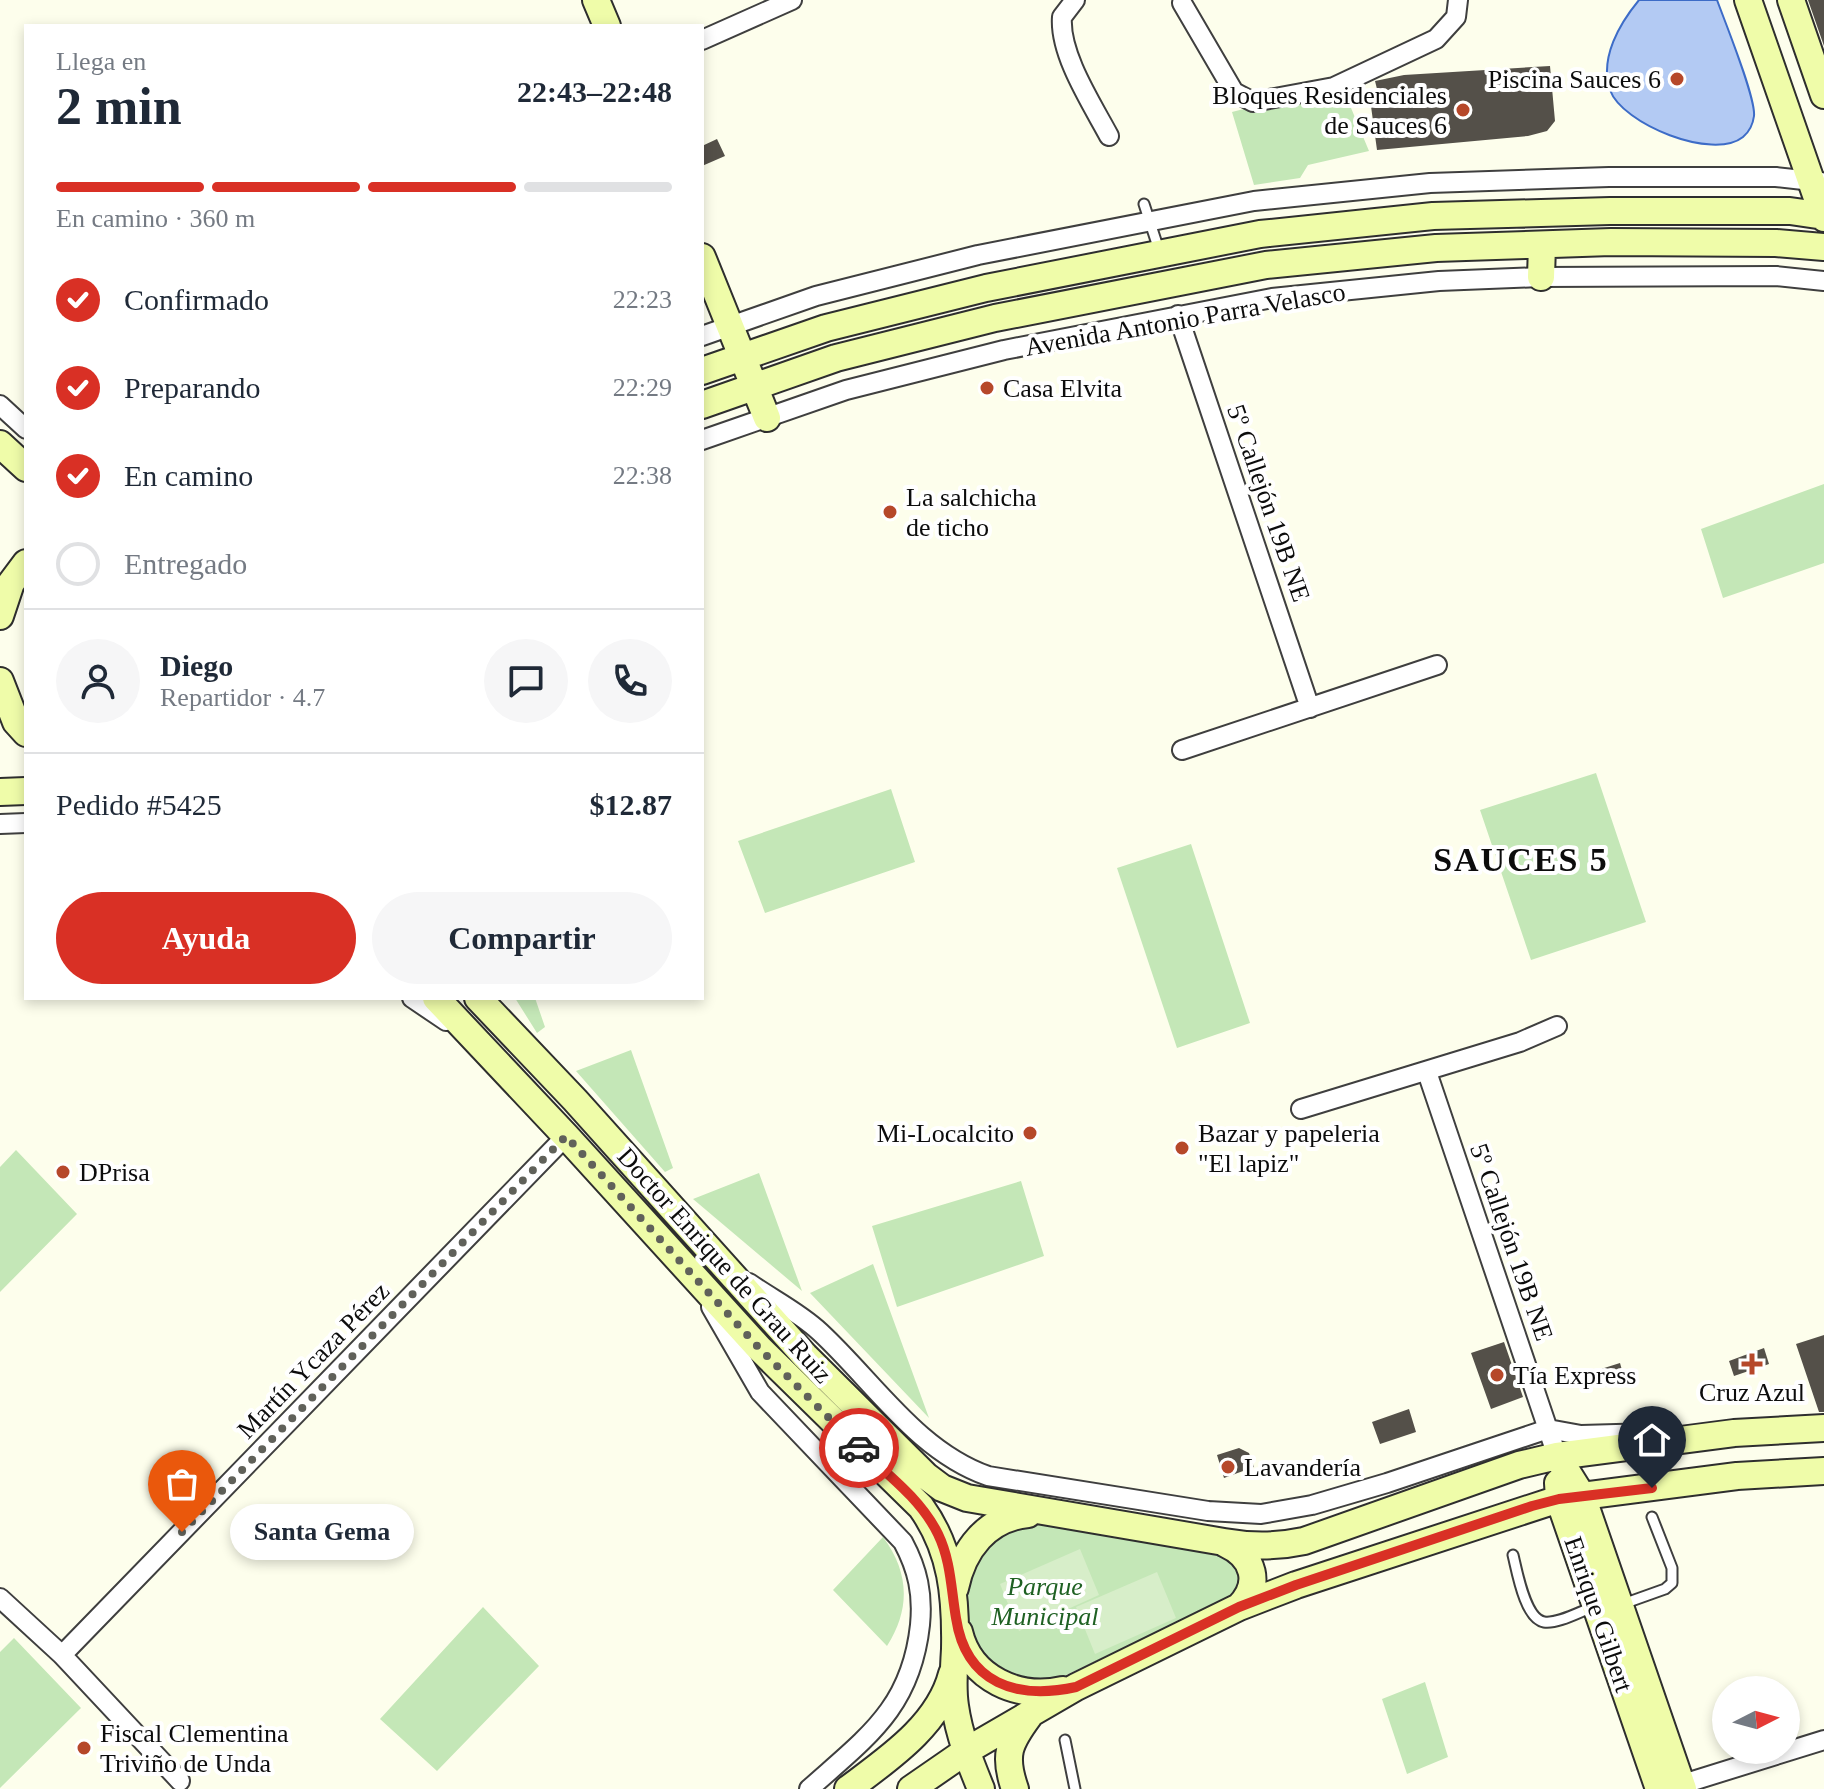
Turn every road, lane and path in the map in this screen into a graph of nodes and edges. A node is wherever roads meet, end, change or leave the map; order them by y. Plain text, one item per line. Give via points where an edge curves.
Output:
1 (596, 0) edge
2 (792, 0) edge
3 (1075, 0) edge
4 (1458, 0) edge
5 (1748, 0) edge
6 (1791, 0) edge
7 (1182, 3) dead end
8 (606, 24) edge
9 (704, 39) edge
10 (1824, 95) edge
11 (1109, 136) dead end
12 (1818, 181) edge
13 (1148, 212) junction
14 (1824, 217) edge
15 (1542, 245) junction
16 (1824, 247) edge
17 (1160, 253) junction
18 (704, 262) edge
19 (1541, 277) junction
20 (1824, 281) edge
21 (1178, 315) junction
22 (730, 326) junction
23 (704, 335) edge
24 (743, 357) junction
25 (704, 370) edge
26 (755, 386) junction
27 (704, 404) edge
28 (0, 405) edge
29 (767, 418) junction
30 (24, 427) edge
31 (704, 439) edge
32 (0, 444) edge
33 (24, 466) edge
34 (24, 566) edge
35 (2, 597) edge
36 (1437, 665) dead end
37 (0, 681) edge
38 (1310, 708) junction
39 (24, 731) edge
40 (1182, 750) dead end
41 (24, 791) edge
42 (0, 792) edge
43 (24, 823) edge
44 (0, 824) edge
45 (415, 1000) edge
46 (438, 1000) edge
47 (480, 1000) edge
48 (488, 1000) edge
49 (1557, 1026) dead end
50 (506, 1029) junction
51 (471, 1038) junction
52 (1427, 1072) junction
53 (1301, 1109) dead end
54 (566, 1136) junction
55 (724, 1265) junction
56 (694, 1277) junction
57 (1824, 1428) edge
58 (1548, 1429) junction
59 (1704, 1437) junction
60 (1557, 1456) junction
61 (1824, 1471) edge
62 (1571, 1497) junction
63 (1039, 1512) junction
64 (1652, 1517) dead end
65 (1224, 1542) junction
66 (1513, 1555) dead end
67 (0, 1598) edge
68 (955, 1604) junction
69 (1608, 1606) junction
70 (1239, 1607) junction
71 (62, 1655) junction
72 (955, 1655) junction
73 (1076, 1687) junction
74 (1034, 1709) junction
75 (1065, 1740) dead end
76 (1824, 1740) edge
77 (966, 1751) junction
78 (180, 1781) dead end
79 (1673, 1788) edge
80 (809, 1789) edge
81 (848, 1789) edge
82 (911, 1789) edge
83 (981, 1789) edge
84 (1015, 1789) edge
85 (1075, 1789) edge

1 - 8 street
2 - 9 street
3 - 11 street via 1062,17 1063,35
4 - 7 street via 1456,17 1436,39 1334,87 1253,102 1234,92
5 - 12 street
6 - 10 street
12 - 13 street via 1609,177 1430,183
12 - 14 street
13 - 17 lane
13 - 22 street via 816,296
14 - 17 street via 1790,211 1433,216 1260,234
15 - 16 street, Avenida Antonio Parra Velasco via 1760,242
15 - 19 street
15 - 26 street, Avenida Antonio Parra Velasco via 1436,248 1266,265 995,318 836,358
17 - 24 street via 972,291 826,328
18 - 22 street
19 - 20 street, Avenida Antonio Parra Velasco via 1776,276
19 - 21 street, Avenida Antonio Parra Velasco via 1285,297
21 - 29 street, Avenida Antonio Parra Velasco via 912,373
21 - 38 street, 5º Callejón 19B NE
22 - 23 street
22 - 24 street
24 - 25 street
24 - 26 street
26 - 27 street, Avenida Antonio Parra Velasco
26 - 29 street
28 - 30 street
29 - 31 street, Avenida Antonio Parra Velasco
32 - 33 street
34 - 35 street
36 - 38 street
37 - 39 street
38 - 40 street
41 - 42 street
43 - 44 street
45 - 51 street
46 - 51 street, Doctor Enrique de Grau Ruiz
47 - 50 street, Doctor Enrique de Grau Ruiz
48 - 50 street
49 - 52 street
50 - 55 street, Doctor Enrique de Grau Ruiz
51 - 54 street, Doctor Enrique de Grau Ruiz
52 - 53 street
52 - 58 street, 5º Callejón 19B NE
54 - 56 street, Doctor Enrique de Grau Ruiz
54 - 71 street, Martín Ycaza Pérez
55 - 58 street via 819,1330 937,1450 988,1476 1208,1511 1261,1514 1387,1483
55 - 63 street, Doctor Enrique de Grau Ruiz via 805,1356 926,1476 967,1498
56 - 68 street, Doctor Enrique de Grau Ruiz via 921,1507 940,1537
56 - 80 street, Doctor Enrique de Grau Ruiz via 760,1392 903,1542 918,1573 918,1647 902,1694 863,1740
57 - 59 street, Doctor Enrique de Grau Ruiz
58 - 59 street via 1581,1435
58 - 60 street, 5º Callejón 19B NE
59 - 60 street, Doctor Enrique de Grau Ruiz
60 - 62 street, Enrique Gilbert
60 - 65 street, Doctor Enrique de Grau Ruiz via 1304,1541 1256,1547
61 - 62 street
62 - 69 street, Enrique Gilbert
62 - 70 street
63 - 65 street, Doctor Enrique de Grau Ruiz
63 - 68 street via 1017,1515 974,1542 965,1557
64 - 69 lane via 1672,1568 1672,1583
65 - 70 street via 1245,1556 1253,1571 1252,1590
66 - 69 lane via 1528,1609 1542,1622
67 - 71 street
68 - 72 street, Doctor Enrique de Grau Ruiz
68 - 73 street via 968,1655 989,1677 1034,1693
69 - 79 street, Enrique Gilbert
70 - 73 street
71 - 78 street
72 - 77 street, Doctor Enrique de Grau Ruiz via 955,1706
72 - 81 street via 948,1687 924,1724
73 - 74 street
74 - 77 street
74 - 84 street via 1010,1745 1008,1768
75 - 85 lane
76 - 79 street
77 - 82 street
77 - 83 street, Doctor Enrique de Grau Ruiz

